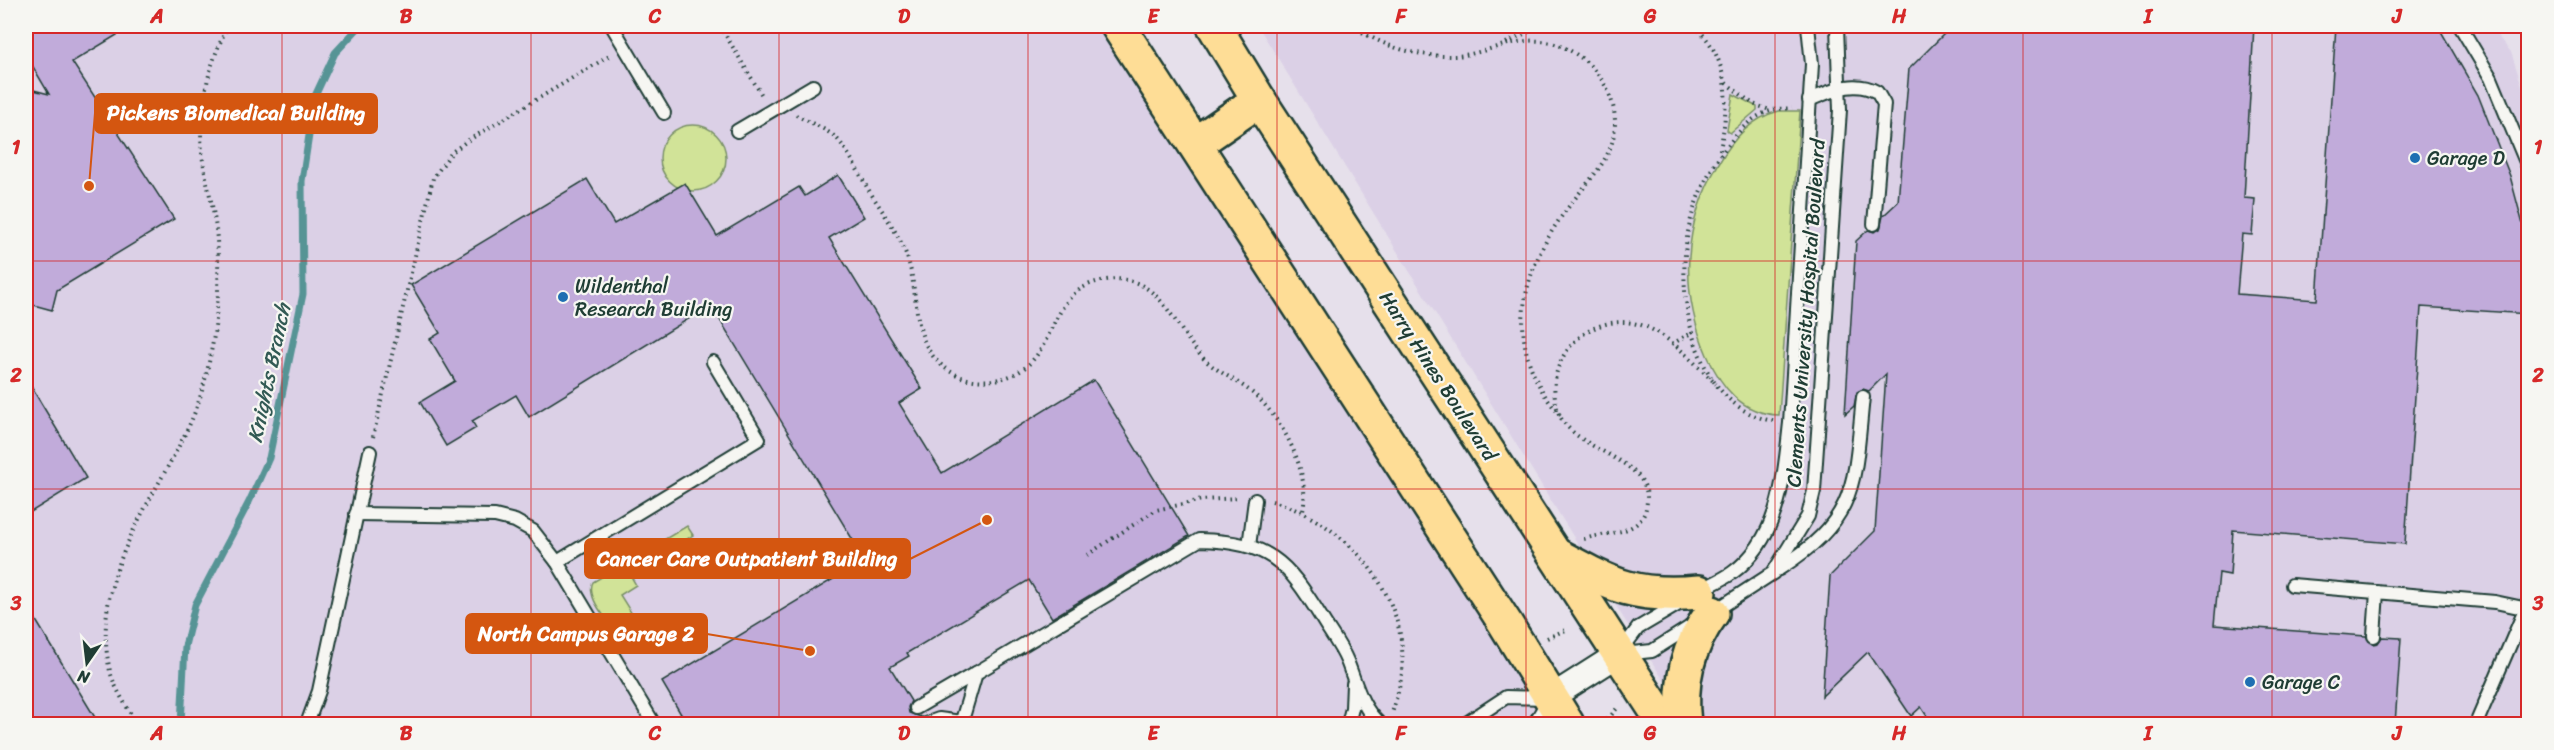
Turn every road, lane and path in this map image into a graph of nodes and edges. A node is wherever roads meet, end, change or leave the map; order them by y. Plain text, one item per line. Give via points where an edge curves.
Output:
1 (228, 26) edge
2 (612, 26) edge
3 (720, 26) edge
4 (1118, 26) edge
5 (1214, 26) edge
6 (1352, 26) edge
7 (1540, 26) edge
8 (1694, 26) edge
9 (1808, 26) edge
10 (1837, 26) edge
11 (2460, 26) edge
12 (1502, 45) junction
13 (624, 47) junction
14 (1725, 81) junction
15 (813, 86) dead end
16 (1841, 88) junction
17 (1259, 100) junction
18 (1806, 104) junction
19 (779, 106) junction
20 (1770, 110) junction
21 (664, 113) dead end
22 (737, 131) dead end
23 (1195, 144) junction
24 (1719, 157) junction
25 (2529, 166) edge
26 (1874, 224) dead end
27 (1693, 332) junction
28 (1672, 344) junction
29 (713, 362) dead end
30 (1716, 384) junction
31 (1863, 396) dead end
32 (1560, 415) junction
33 (1777, 422) dead end
34 (370, 452) joint
35 (1255, 500) junction
36 (1303, 512) junction
37 (356, 514) junction
38 (1249, 546) junction
39 (1564, 547) junction
40 (1087, 555) dead end
41 (557, 562) junction
42 (1773, 573) junction
43 (2292, 585) dead end
44 (2377, 592) junction
45 (1705, 602) junction
46 (2528, 607) edge
47 (1568, 629) dead end
48 (2374, 636) dead end
49 (1546, 638) dead end
50 (1619, 654) junction
51 (976, 673) junction
52 (1353, 683) junction
53 (1618, 707) dead end
54 (916, 708) dead end
55 (1550, 716) edge
56 (1385, 722) edge
57 (961, 723) edge
58 (136, 724) edge
59 (307, 724) edge
60 (654, 724) edge
61 (925, 724) edge
62 (1348, 724) edge
63 (1465, 724) edge
64 (1604, 724) edge
65 (1665, 724) edge
66 (1684, 724) edge
67 (2476, 724) edge

1 - 58 path via 212,65 201,121 202,153 216,231 212,348 195,413 125,546 109,609 106,640 111,675
2 - 13 lane
3 - 19 path via 762,96
4 - 23 main road
5 - 17 main road, Harry Hines Boulevard
6 - 12 path via 1404,52 1457,56
7 - 12 path
8 - 14 path via 1713,49
9 - 18 lane, Clements University Hospital Boulevard via 1812,64
10 - 16 lane, Clements University Hospital Boulevard
11 - 25 lane via 2491,78
12 - 32 path via 1528,40 1554,43 1578,55 1598,73 1610,97 1615,123 1611,150 1598,173 1554,227 1531,270 1525,292 1522,314 1527,357 1544,398
13 - 21 lane
13 - 34 path via 467,141 441,165 428,192
14 - 20 path via 1746,100
14 - 24 path via 1727,110
15 - 19 lane
16 - 18 lane
16 - 26 lane via 1870,88 1884,104
16 - 42 lane, Clements University Hospital Boulevard via 1814,491 1808,516
17 - 23 main road
17 - 39 main road, Harry Hines Boulevard
18 - 20 path
18 - 45 lane, Clements University Hospital Boulevard via 1790,423 1780,497 1768,527 1744,562
19 - 22 lane
19 - 36 path via 837,139 881,209 911,267 920,335 934,360 974,380 1002,379 1038,357 1064,304 1082,288 1105,280 1139,284 1160,297 1207,362 1250,390 1272,416 1297,464
20 - 24 path via 1753,119
23 - 55 main road via 1499,614
24 - 27 path via 1694,209 1688,232 1684,280
27 - 28 path
27 - 30 path
28 - 30 path
28 - 32 path via 1644,326 1629,322 1613,321 1586,331 1558,365 1555,396
29 - 41 lane via 759,439
30 - 33 path via 1742,411
31 - 42 lane via 1856,461 1844,509 1817,543
32 - 39 path via 1580,439 1630,468 1646,489 1645,512 1630,529
34 - 37 lane
35 - 36 path via 1272,501
35 - 38 lane
35 - 40 path via 1202,500 1156,510
36 - 56 path via 1353,548 1368,564 1389,602 1397,624 1402,673
37 - 41 lane via 495,516 533,531
37 - 59 lane via 319,691
38 - 51 lane via 1224,540 1198,540
38 - 52 lane via 1284,564 1300,583 1347,660
39 - 45 main road via 1599,578 1632,591
39 - 50 main road, Harry Hines Boulevard
41 - 60 lane
42 - 45 lane, Clements University Hospital Boulevard
43 - 44 lane
44 - 46 lane
44 - 48 lane
45 - 50 lane, Clements University Hospital Boulevard via 1638,628
45 - 50 lane, Clements University Hospital Boulevard via 1652,651
45 - 66 main road via 1684,672
46 - 67 lane
47 - 49 path
50 - 55 street
50 - 65 main road, Harry Hines Boulevard
51 - 54 lane
51 - 57 lane
52 - 56 lane via 1373,718
52 - 62 lane
53 - 64 path
55 - 63 lane via 1506,697
57 - 61 lane via 939,719

